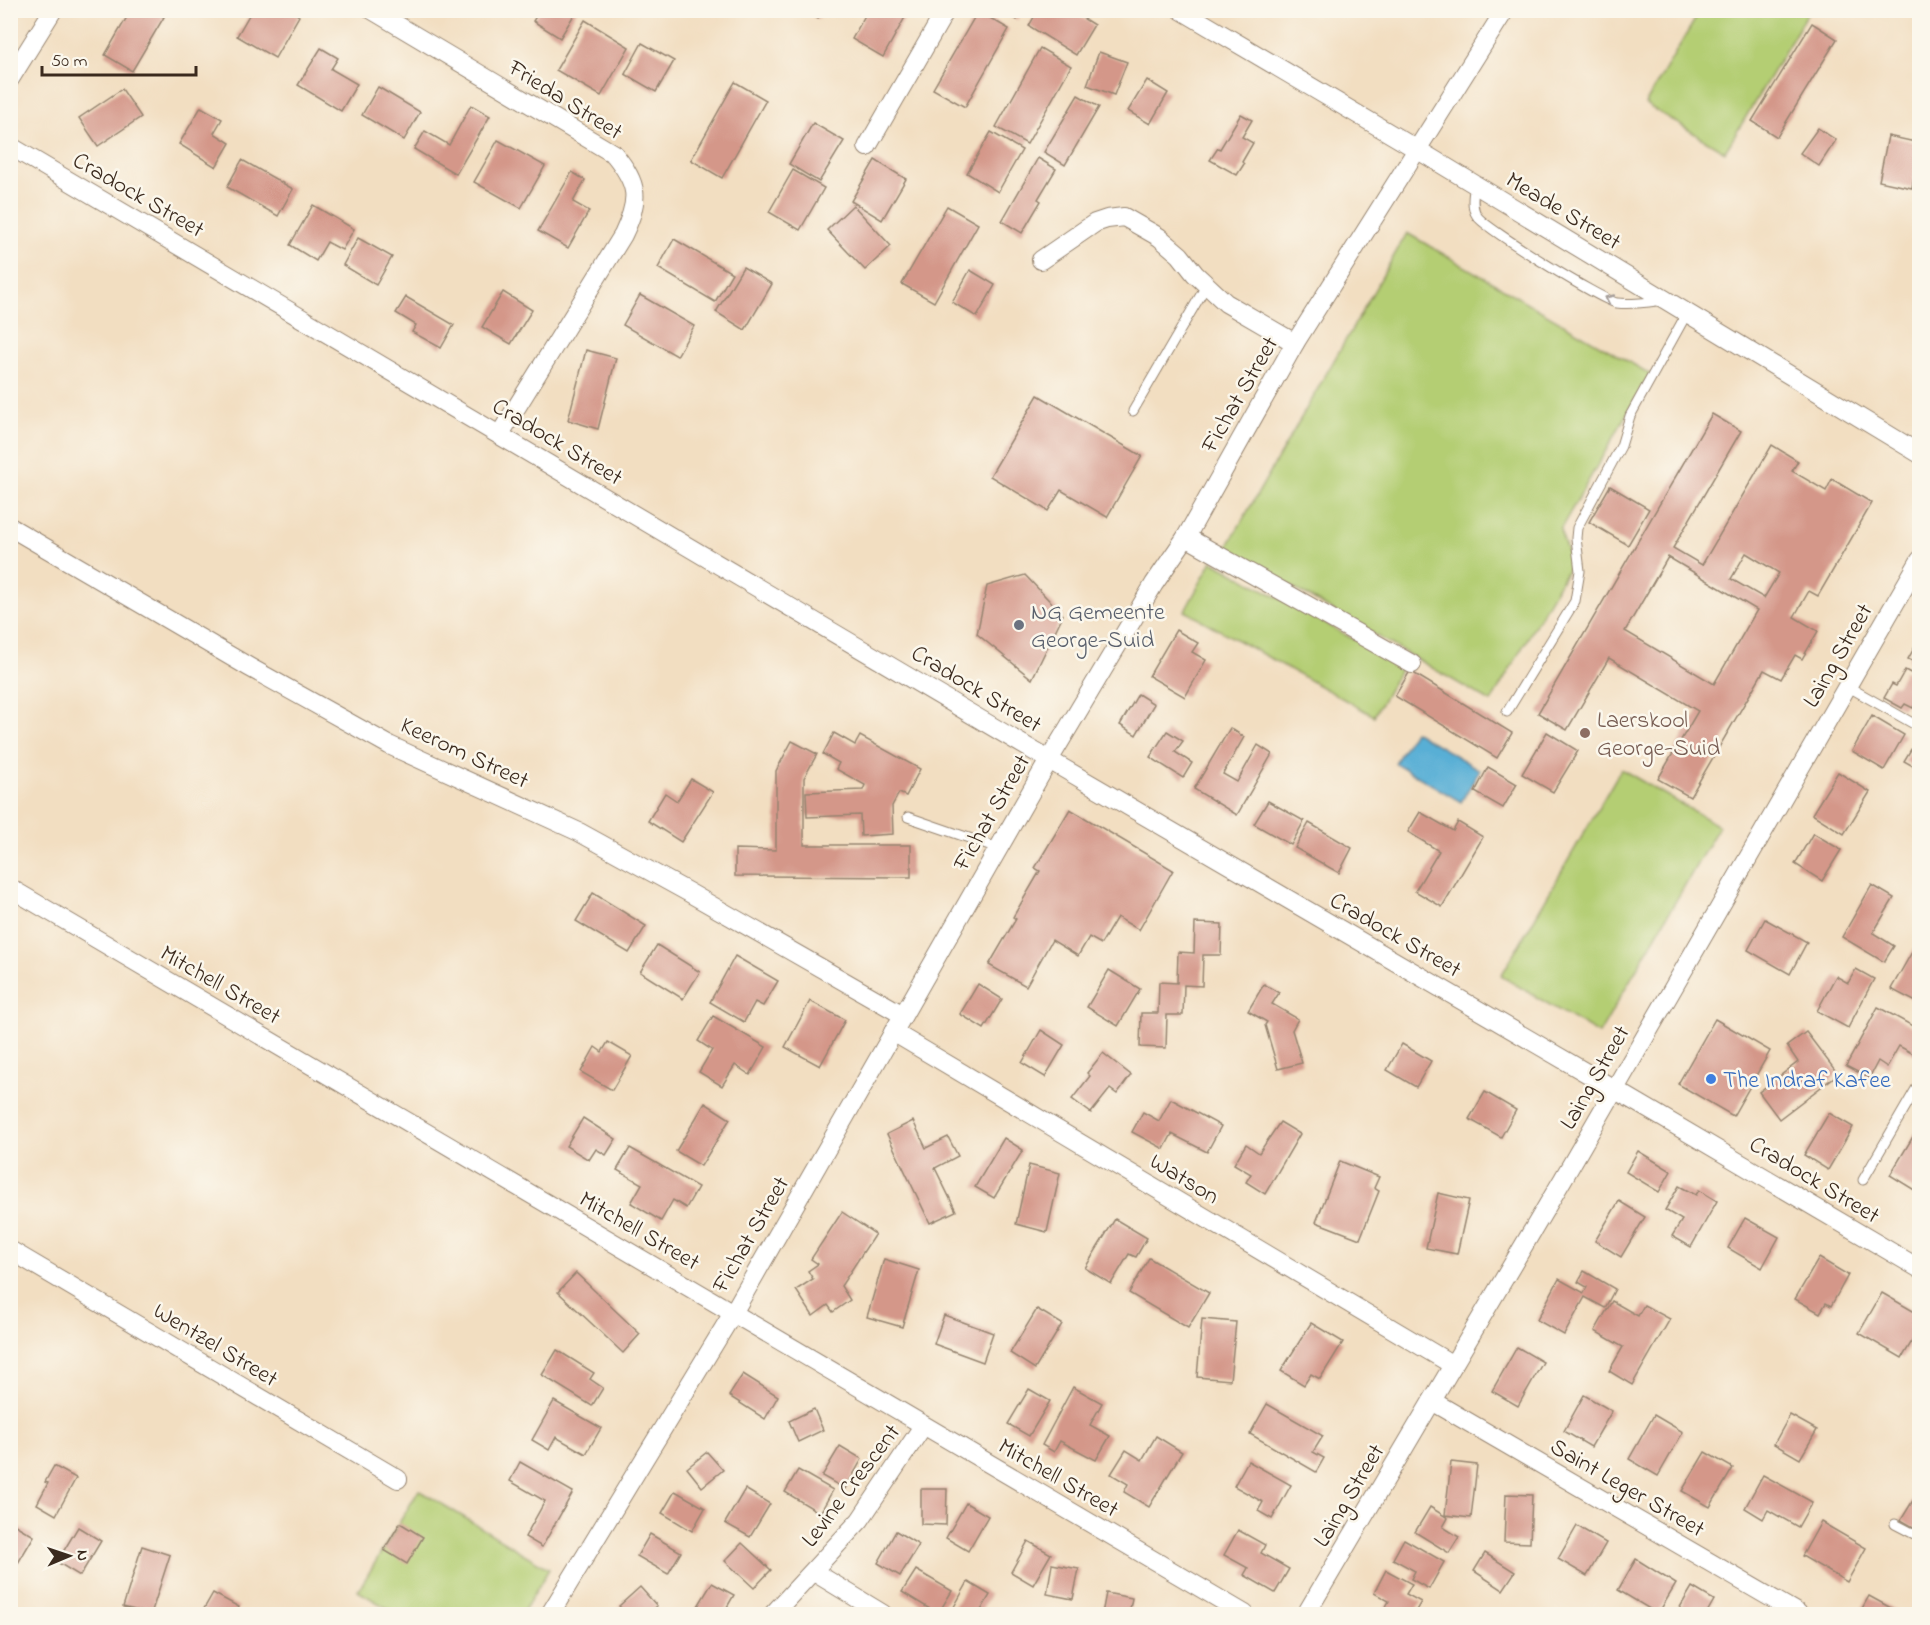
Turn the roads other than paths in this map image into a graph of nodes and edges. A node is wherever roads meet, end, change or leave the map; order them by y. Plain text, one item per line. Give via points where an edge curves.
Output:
1 (53, 10) edge
2 (372, 10) edge
3 (946, 10) edge
4 (1180, 10) edge
5 (1505, 10) edge
6 (10, 79) edge
7 (10, 146) edge
8 (867, 147) dead end
9 (1418, 150) junction
10 (1475, 184) junction
11 (1041, 260) dead end
12 (1206, 286) junction
13 (1666, 300) junction
14 (1687, 313) junction
15 (1295, 343) junction
16 (1133, 411) dead end
17 (500, 434) junction
18 (1920, 454) edge
19 (10, 527) edge
20 (1185, 537) junction
21 (1920, 560) edge
22 (1412, 664) dead end
23 (1847, 686) junction
24 (1507, 712) dead end
25 (1920, 725) edge
26 (1049, 760) junction
27 (908, 818) dead end
28 (998, 848) junction
29 (10, 888) edge
30 (903, 1015) junction
31 (893, 1032) junction
32 (1920, 1082) edge
33 (1614, 1089) junction
34 (1863, 1180) dead end
35 (10, 1250) edge
36 (1920, 1269) edge
37 (733, 1313) junction
38 (1453, 1365) junction
39 (1432, 1401) junction
40 (923, 1426) junction
41 (398, 1479) dead end
42 (1895, 1524) dead end
43 (1920, 1537) edge
44 (814, 1572) junction
45 (550, 1614) edge
46 (773, 1614) edge
47 (883, 1614) edge
48 (1245, 1614) edge
49 (1306, 1614) edge
50 (1799, 1614) edge

1 - 6 street
2 - 17 street, Frieda Street via 614,154 629,173 635,196 633,214 623,235
3 - 8 street
4 - 9 street, Meade Street
5 - 9 street, Fichat Street
7 - 17 street, Cradock Street
9 - 10 street, Meade Street
9 - 15 street, Fichat Street
10 - 13 street, Meade Street
13 -> 10 lane via 1615,303 1503,238 1476,215 1472,200
11 - 12 street via 1095,223 1124,218 1159,237
12 - 15 street via 1226,303
12 - 16 lane
13 - 14 street, Meade Street
14 - 18 street, Meade Street
14 - 24 lane via 1630,416 1621,446 1577,528 1580,571 1575,601
15 - 20 street, Fichat Street
17 - 26 street, Cradock Street
19 - 30 street, Keerom Street via 249,668 389,745 579,832
20 - 22 street
20 - 26 street, Fichat Street
21 - 23 street, Laing Street
23 - 25 lane
23 - 33 street, Laing Street
26 - 28 street, Fichat Street
26 - 33 street, Cradock Street
27 - 28 lane
28 - 30 street, Fichat Street
29 - 37 street, Mitchell Street
30 - 31 street, Fichat Street
31 - 37 street, Fichat Street
31 - 38 street, Watson
32 - 34 lane
33 - 36 street, Cradock Street
33 - 38 street, Laing Street
35 - 41 street, Wentzel Street
37 - 40 street, Mitchell Street
37 - 45 street, Fichat Street
38 - 39 street, Laing Street
39 - 49 street, Laing Street
39 - 50 street, Saint Leger Street
40 - 44 street, Levine Crescent via 860,1520
40 - 48 street, Mitchell Street
42 - 43 lane
44 - 46 street, Levine Crescent
44 - 47 street, Levine Crescent

